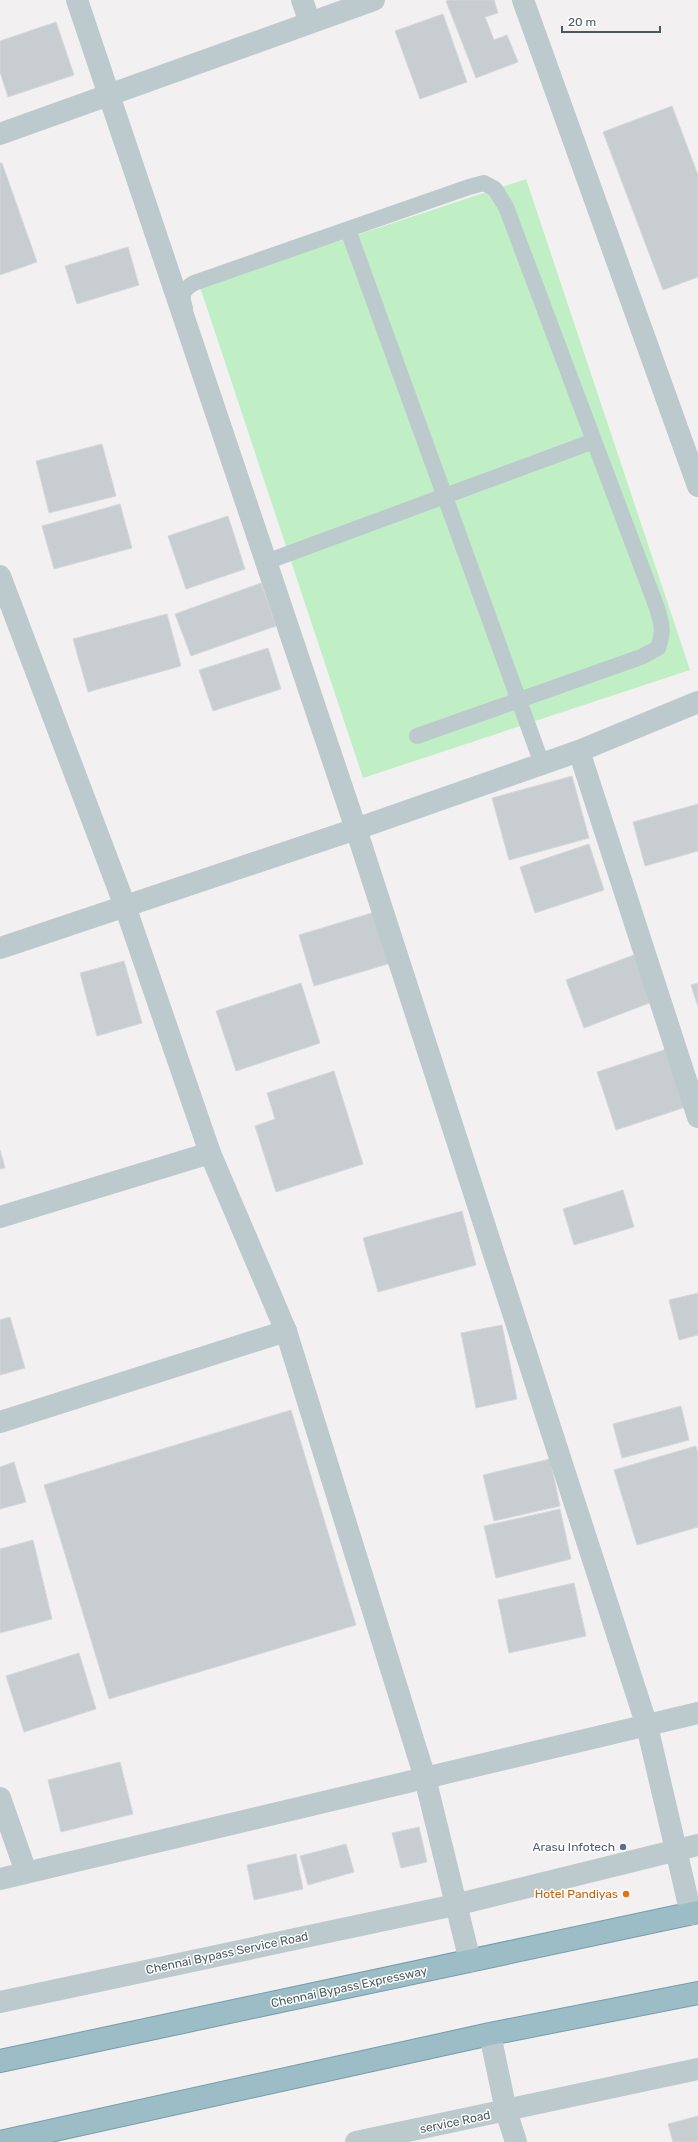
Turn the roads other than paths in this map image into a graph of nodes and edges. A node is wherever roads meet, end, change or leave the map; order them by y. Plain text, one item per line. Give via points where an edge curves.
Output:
1 (77, 0) edge
2 (302, 0) edge
3 (374, 0) edge
4 (523, 0) edge
5 (310, 23) junction
6 (110, 95) junction
7 (0, 134) edge
8 (348, 230) junction
9 (594, 441) junction
10 (698, 486) edge
11 (445, 496) junction
12 (274, 559) junction
13 (0, 576) edge
14 (519, 700) junction
15 (698, 702) edge
16 (416, 736) dead end
17 (338, 741) dead end
18 (579, 751) junction
19 (542, 764) junction
20 (356, 829) junction
21 (126, 906) junction
22 (0, 948) edge
23 (698, 1117) edge
24 (210, 1153) junction
25 (0, 1217) edge
26 (286, 1330) junction
27 (0, 1422) edge
28 (698, 1713) edge
29 (647, 1726) junction
30 (425, 1778) junction
31 (0, 1798) edge
32 (698, 1845) edge
33 (677, 1849) junction
34 (26, 1872) junction
35 (0, 1879) edge
36 (455, 1905) junction
37 (695, 1913) edge
38 (470, 1961) junction
39 (698, 1994) edge
40 (0, 2002) edge
41 (490, 2034) junction
42 (0, 2061) edge
43 (698, 2069) edge
44 (506, 2111) junction
45 (0, 2142) edge
46 (356, 2142) edge
47 (516, 2142) edge

1 - 6 street
2 - 5 street
3 - 5 street
4 - 10 street
5 - 6 street
6 - 7 street
6 - 20 street
8 - 9 lane via 484,183 495,189 506,207
8 - 11 lane
8 - 12 lane via 194,283 185,288 182,295
9 - 11 lane
9 - 14 lane via 657,608 662,637 658,648 641,657
11 - 12 lane
11 - 14 lane
12 - 17 lane
13 - 21 street
14 - 16 lane
14 - 19 lane
15 - 18 street
18 - 19 street
18 - 23 street
19 - 20 street
20 - 21 street
20 - 29 street
21 - 22 street
21 - 24 street
24 - 25 street
24 - 26 street
26 - 27 street
26 - 30 street
28 - 29 street
29 - 30 street
29 - 33 street
30 - 34 street
30 - 36 street
31 - 34 street
32 - 33 street, Chennai Bypass Service Road
33 - 36 street, Chennai Bypass Service Road
33 - 37 street
34 - 35 street
36 - 38 street
36 - 40 street, Chennai Bypass Service Road
37 - 38 highway, Chennai Bypass Expressway
38 - 42 highway, Chennai Bypass Expressway
39 - 41 highway
41 - 44 street
41 - 45 highway
43 - 44 street, service Road
44 - 46 street, service Road
44 - 47 street

